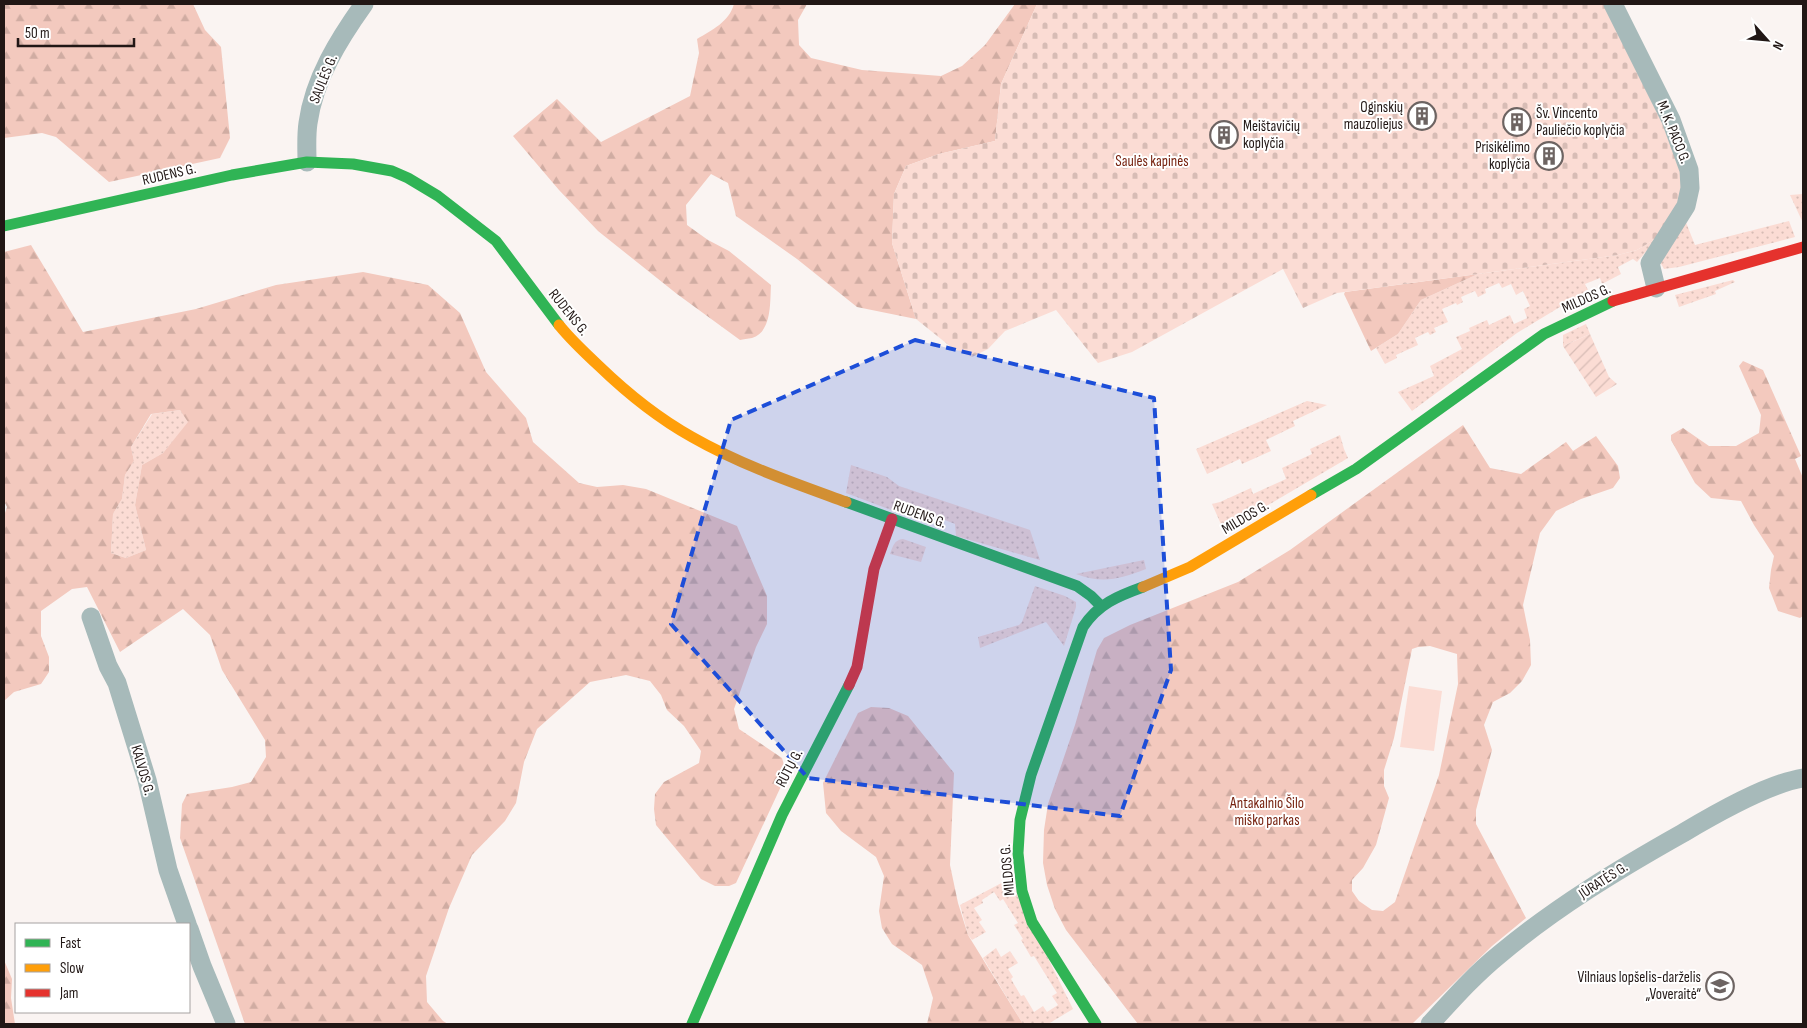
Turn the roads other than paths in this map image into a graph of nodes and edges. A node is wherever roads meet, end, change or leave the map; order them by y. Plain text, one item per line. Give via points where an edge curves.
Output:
1 (364, 4) edge
2 (1613, 4) edge
3 (308, 162) junction
4 (4, 226) edge
5 (1803, 247) edge
6 (1656, 288) junction
7 (892, 519) junction
8 (1101, 606) junction
9 (91, 617) dead end
10 (1803, 778) edge
11 (187, 923) edge
12 (190, 931) edge
13 (226, 1024) edge
14 (692, 1024) edge
15 (1096, 1024) edge
16 (1430, 1024) edge

1 - 3 street, SAULĖS G. via 330,58 315,92 308,124
2 - 6 street, M. K. PACO G. via 1671,120 1690,170 1686,206 1650,264
3 - 4 street, RUDENS G. via 226,176
3 - 7 street, RUDENS G. via 371,166 392,171 422,186 496,241 569,338 620,386 662,418 693,438 767,473
5 - 6 street, MILDOS G.
6 - 8 street, MILDOS G. via 1616,299 1544,334 1356,470 1190,567
7 - 8 street, RUDENS G. via 1077,586
7 - 14 street, RŪTŲ G. via 874,569 857,668 782,814
8 - 15 street, MILDOS G. via 1088,617 1083,627 1031,775 1020,820 1018,853 1022,891 1032,922
9 - 11 street, KALVOS G. via 117,682 147,780 168,870
10 - 16 street, JŪRATĖS G. via 1724,810 1584,891 1500,954
12 - 13 street

